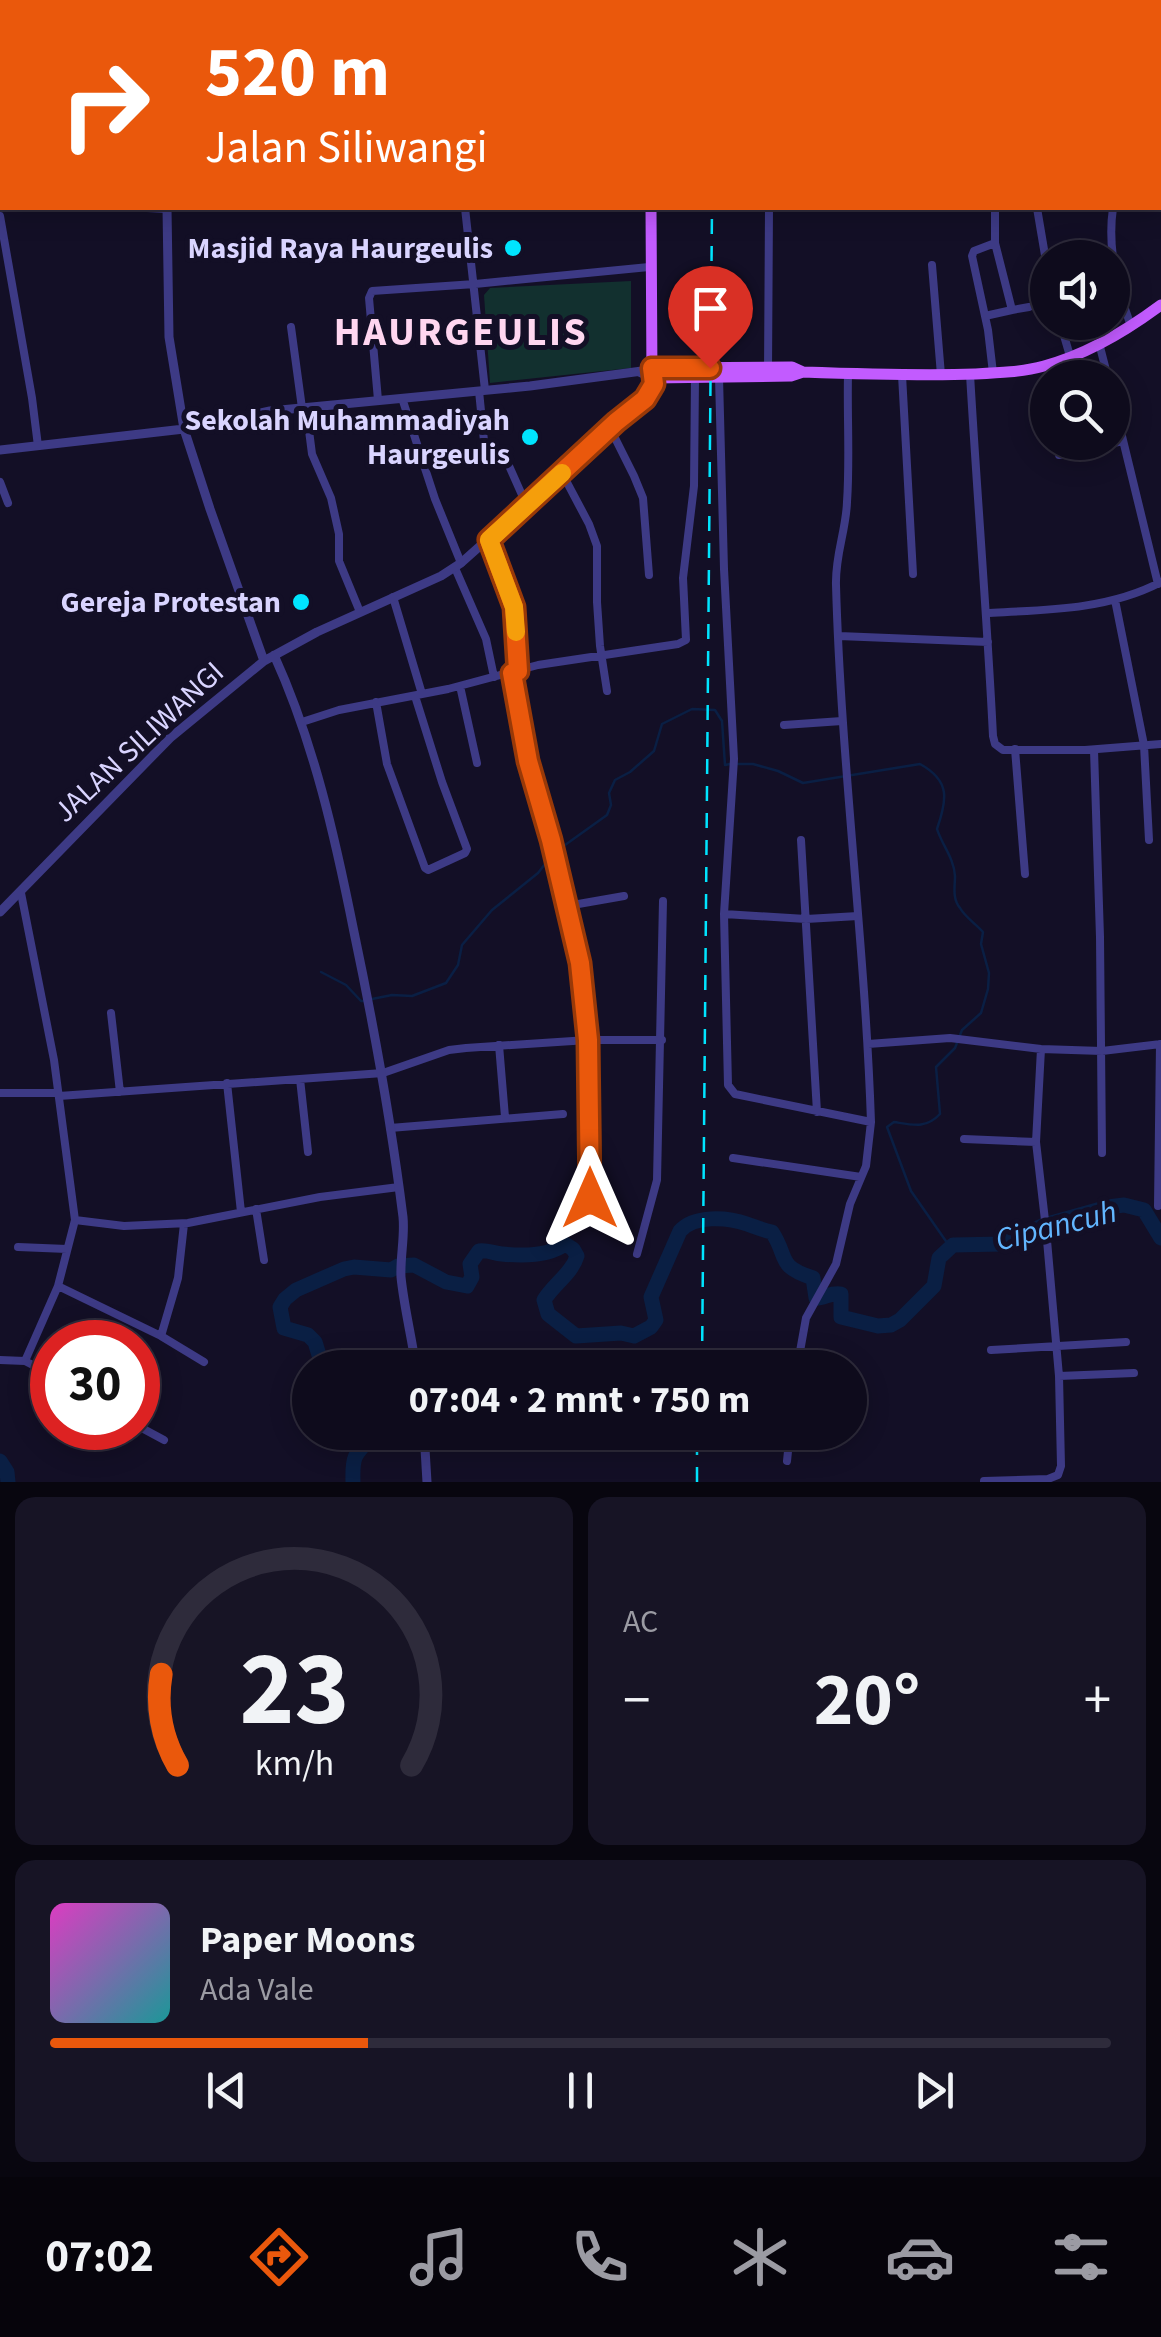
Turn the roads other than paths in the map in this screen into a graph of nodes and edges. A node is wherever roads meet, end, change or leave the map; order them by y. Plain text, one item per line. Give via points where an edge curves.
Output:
1 (168, 210) edge
2 (465, 210) edge
3 (650, 210) edge
4 (769, 210) edge
5 (994, 210) edge
6 (1037, 210) edge
7 (1113, 210) edge
8 (0, 216) edge
9 (1042, 240) edge
10 (995, 243) junction
11 (932, 264) dead end
12 (650, 267) junction
13 (475, 284) junction
14 (1161, 305) edge
15 (1029, 306) dead end
16 (1012, 310) junction
17 (985, 316) junction
18 (1131, 326) junction
19 (291, 327) dead end
20 (1065, 340) edge
21 (1099, 344) junction
22 (1070, 356) junction
23 (1103, 360) edge
24 (768, 372) junction
25 (652, 373) junction
26 (993, 373) junction
27 (848, 374) junction
28 (970, 374) junction
29 (902, 375) junction
30 (942, 375) junction
31 (695, 377) junction
32 (719, 378) junction
33 (482, 390) junction
34 (402, 398) junction
35 (378, 400) junction
36 (304, 407) junction
37 (610, 428) junction
38 (184, 429) junction
39 (38, 446) junction
40 (0, 450) edge
41 (1128, 460) edge
42 (562, 473) junction
43 (0, 482) edge
44 (8, 503) dead end
45 (526, 504) junction
46 (489, 540) junction
47 (458, 566) junction
48 (913, 574) dead end
49 (649, 575) dead end
50 (1160, 583) edge
51 (394, 598) junction
52 (1116, 600) junction
53 (360, 612) junction
54 (986, 612) junction
55 (839, 636) junction
56 (988, 642) junction
57 (601, 654) junction
58 (269, 658) junction
59 (515, 672) junction
60 (494, 677) junction
61 (460, 686) junction
62 (607, 691) dead end
63 (419, 695) junction
64 (376, 702) junction
65 (842, 720) junction
66 (302, 722) junction
67 (784, 725) dead end
68 (1161, 744) edge
69 (1144, 746) junction
70 (1015, 750) junction
71 (1094, 750) junction
72 (476, 763) dead end
73 (801, 840) dead end
74 (1149, 840) dead end
75 (1026, 874) dead end
76 (21, 893) junction
77 (0, 895) edge
78 (624, 896) dead end
79 (663, 901) dead end
80 (567, 906) junction
81 (3, 910) edge
82 (724, 914) junction
83 (858, 916) junction
84 (806, 918) junction
85 (111, 1013) dead end
86 (588, 1040) junction
87 (662, 1040) junction
88 (868, 1044) junction
89 (1160, 1044) edge
90 (499, 1045) junction
91 (1041, 1050) junction
92 (1102, 1051) junction
93 (383, 1073) junction
94 (300, 1078) junction
95 (228, 1083) junction
96 (120, 1092) junction
97 (0, 1093) edge
98 (59, 1094) junction
99 (817, 1112) junction
100 (563, 1114) dead end
101 (506, 1118) junction
102 (870, 1122) junction
103 (390, 1128) junction
104 (964, 1139) dead end
105 (1036, 1142) junction
106 (308, 1152) dead end
107 (1102, 1153) dead end
108 (733, 1158) dead end
109 (1159, 1158) edge
110 (861, 1177) junction
111 (399, 1187) junction
112 (590, 1198) dead end
113 (1158, 1206) dead end
114 (256, 1209) junction
115 (241, 1212) junction
116 (74, 1220) junction
117 (184, 1224) junction
118 (18, 1247) dead end
119 (67, 1249) junction
120 (637, 1254) dead end
121 (264, 1260) dead end
122 (58, 1286) junction
123 (161, 1336) junction
124 (1126, 1342) dead end
125 (1056, 1347) junction
126 (413, 1350) edge
127 (799, 1350) edge
128 (991, 1350) dead end
129 (0, 1360) edge
130 (25, 1362) junction
131 (204, 1362) dead end
132 (30, 1364) edge
133 (1134, 1373) dead end
134 (1059, 1376) junction
135 (160, 1438) edge
136 (164, 1440) dead end
137 (425, 1450) edge
138 (788, 1450) edge
139 (787, 1461) dead end
140 (984, 1480) edge
141 (427, 1482) edge

1 - 38 street via 169,337
2 - 13 street
3 - 12 main road
4 - 24 street
5 - 10 street
6 - 9 street
7 - 18 street via 1112,250
8 - 39 street
10 - 16 street
10 - 17 street via 972,256
11 - 30 street
12 - 13 street
12 - 25 main road
13 - 33 street
13 - 35 street via 372,291
14 - 18 main road
15 - 16 street
16 - 17 street
17 - 26 street
18 - 21 main road
19 - 36 street
20 - 22 street
21 - 22 main road
21 - 23 street
22 - 26 main road
24 - 25 main road
24 - 27 main road
24 - 32 main road
25 - 31 main road
25 - 33 street
25 - 37 street, JALAN SILIWANGI via 645,399
26 - 28 main road
27 - 29 main road
27 - 55 street via 847,504 836,567
28 - 30 main road
28 - 54 street
29 - 30 main road
29 - 48 street
31 - 32 main road
31 - 57 street via 694,486 683,570 686,640
32 - 82 street via 734,764
33 - 34 street
33 - 45 street via 484,441 506,458
34 - 35 street
34 - 47 street
35 - 36 street
36 - 38 street
36 - 53 street via 335,516 339,561
37 - 42 street, JALAN SILIWANGI
37 - 49 street via 642,498
38 - 39 street
38 - 58 street
39 - 40 street
41 - 50 street
42 - 45 street, JALAN SILIWANGI
42 - 57 street via 597,546
43 - 44 street
45 - 46 street, JALAN SILIWANGI
46 - 47 street, JALAN SILIWANGI
46 - 59 street via 514,607
47 - 51 street, JALAN SILIWANGI
47 - 60 street
50 - 52 street
51 - 53 street, JALAN SILIWANGI
51 - 63 street
52 - 54 street
52 - 69 street
53 - 58 street, JALAN SILIWANGI
54 - 56 street
55 - 56 street
55 - 65 street
56 - 70 street via 993,736 1000,749
57 - 59 street
57 - 62 street
58 - 66 street
58 - 76 street, JALAN SILIWANGI via 170,738
59 - 60 street
59 - 80 street via 528,761
60 - 61 street
61 - 63 street
61 - 72 street
63 - 64 street
63 - 64 street via 467,849 429,869 390,772
64 - 66 street
65 - 67 street
65 - 83 street
66 - 93 street via 333,833
68 - 69 street
69 - 71 street
69 - 74 street
70 - 71 street
70 - 75 street
71 - 92 street
73 - 84 street
76 - 81 street, JALAN SILIWANGI
76 - 98 street
77 - 81 street
78 - 80 street
79 - 87 street
80 - 86 street
82 - 84 street
82 - 99 street via 728,1086 735,1094
83 - 84 street
83 - 88 street
84 - 99 street
85 - 96 street
86 - 87 street
86 - 90 street
86 - 112 street
87 - 120 street via 656,1186
88 - 91 street via 950,1038
88 - 102 street
89 - 92 street
89 - 109 street
90 - 93 street via 448,1050
90 - 101 street
91 - 92 street
91 - 105 street
92 - 107 street
93 - 94 street
93 - 103 street
94 - 95 street
94 - 106 street
95 - 96 street
95 - 115 street
96 - 98 street
97 - 98 street
98 - 116 street
99 - 102 street
100 - 101 street
101 - 103 street
102 - 110 street
103 - 111 street
104 - 105 street
105 - 125 street
108 - 110 street
109 - 113 street
110 - 127 street
111 - 114 street
111 - 126 street via 402,1282
114 - 115 street
114 - 121 street
115 - 117 street
116 - 117 street
116 - 119 street
117 - 123 street via 176,1288
118 - 119 street
119 - 122 street
122 - 123 street
122 - 130 street
123 - 131 street
124 - 125 street
125 - 128 street
125 - 134 street
129 - 130 street
130 - 132 street
133 - 134 street
134 - 140 street via 1058,1474
135 - 136 street
137 - 141 street
138 - 139 street

